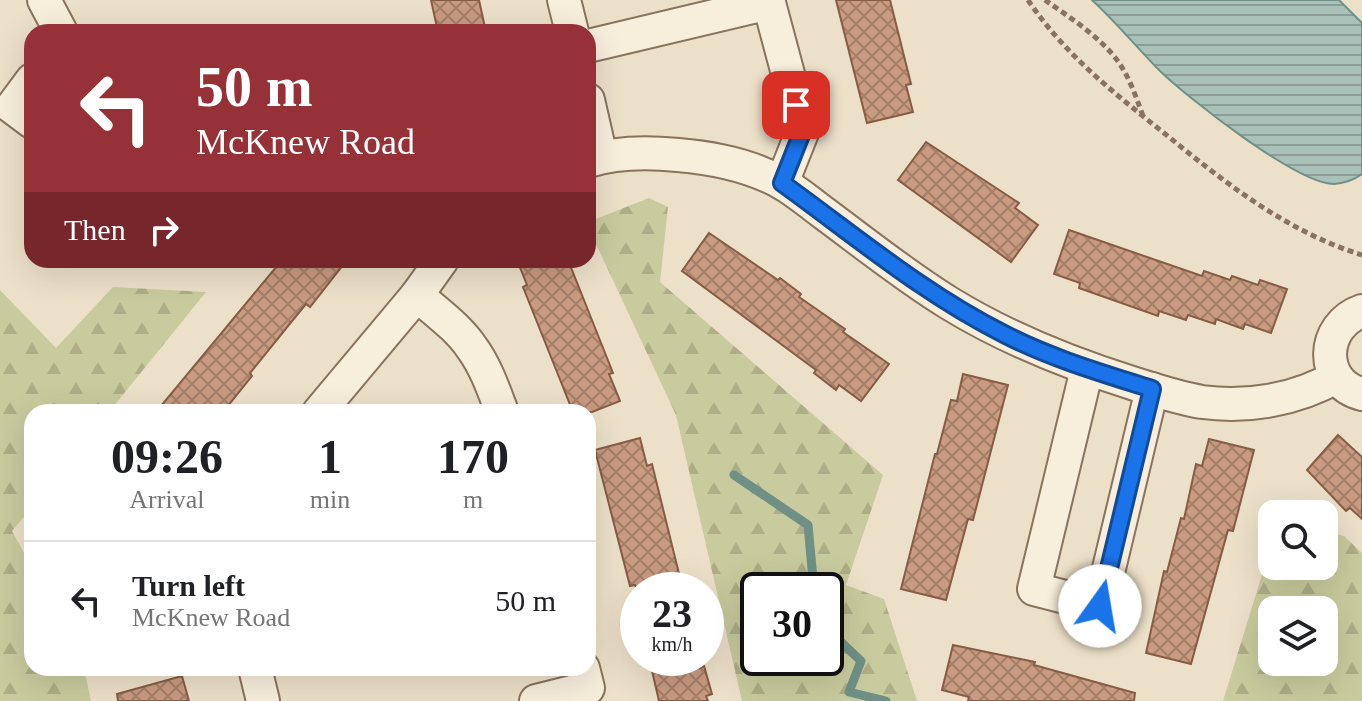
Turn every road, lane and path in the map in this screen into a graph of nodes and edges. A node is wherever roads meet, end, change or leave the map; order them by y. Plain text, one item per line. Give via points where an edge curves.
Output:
1 (44, 0) edge
2 (564, 0) edge
3 (1028, 0) edge
4 (1045, 0) edge
5 (57, 24) edge
6 (570, 24) edge
7 (596, 44) edge
8 (24, 91) edge
9 (24, 116) edge
10 (1143, 117) junction
11 (596, 159) edge
12 (782, 183) junction
13 (1362, 255) edge
14 (436, 268) edge
15 (417, 295) junction
16 (1362, 311) edge
17 (1087, 369) junction
18 (1349, 386) edge
19 (1152, 389) junction
20 (326, 404) edge
21 (499, 404) edge
22 (257, 676) edge
23 (585, 676) edge
24 (263, 701) edge
25 (536, 701) edge

1 - 5 street
2 - 6 street
3 - 10 path via 1084,68
4 - 10 path via 1117,59
7 - 12 street via 769,3 803,130
8 - 9 street via 12,107
10 - 13 path via 1219,178 1301,231
11 - 12 street via 655,153 703,157
12 - 17 street via 947,302 1005,335
14 - 15 street
15 - 20 street
15 - 21 street via 472,348
16 - 18 street via 1351,314 1331,338 1329,358
17 - 19 street
17 - 19 street via 1034,589 1100,606
18 - 19 street via 1240,403 1202,402
22 - 24 street
23 - 25 street via 588,688

